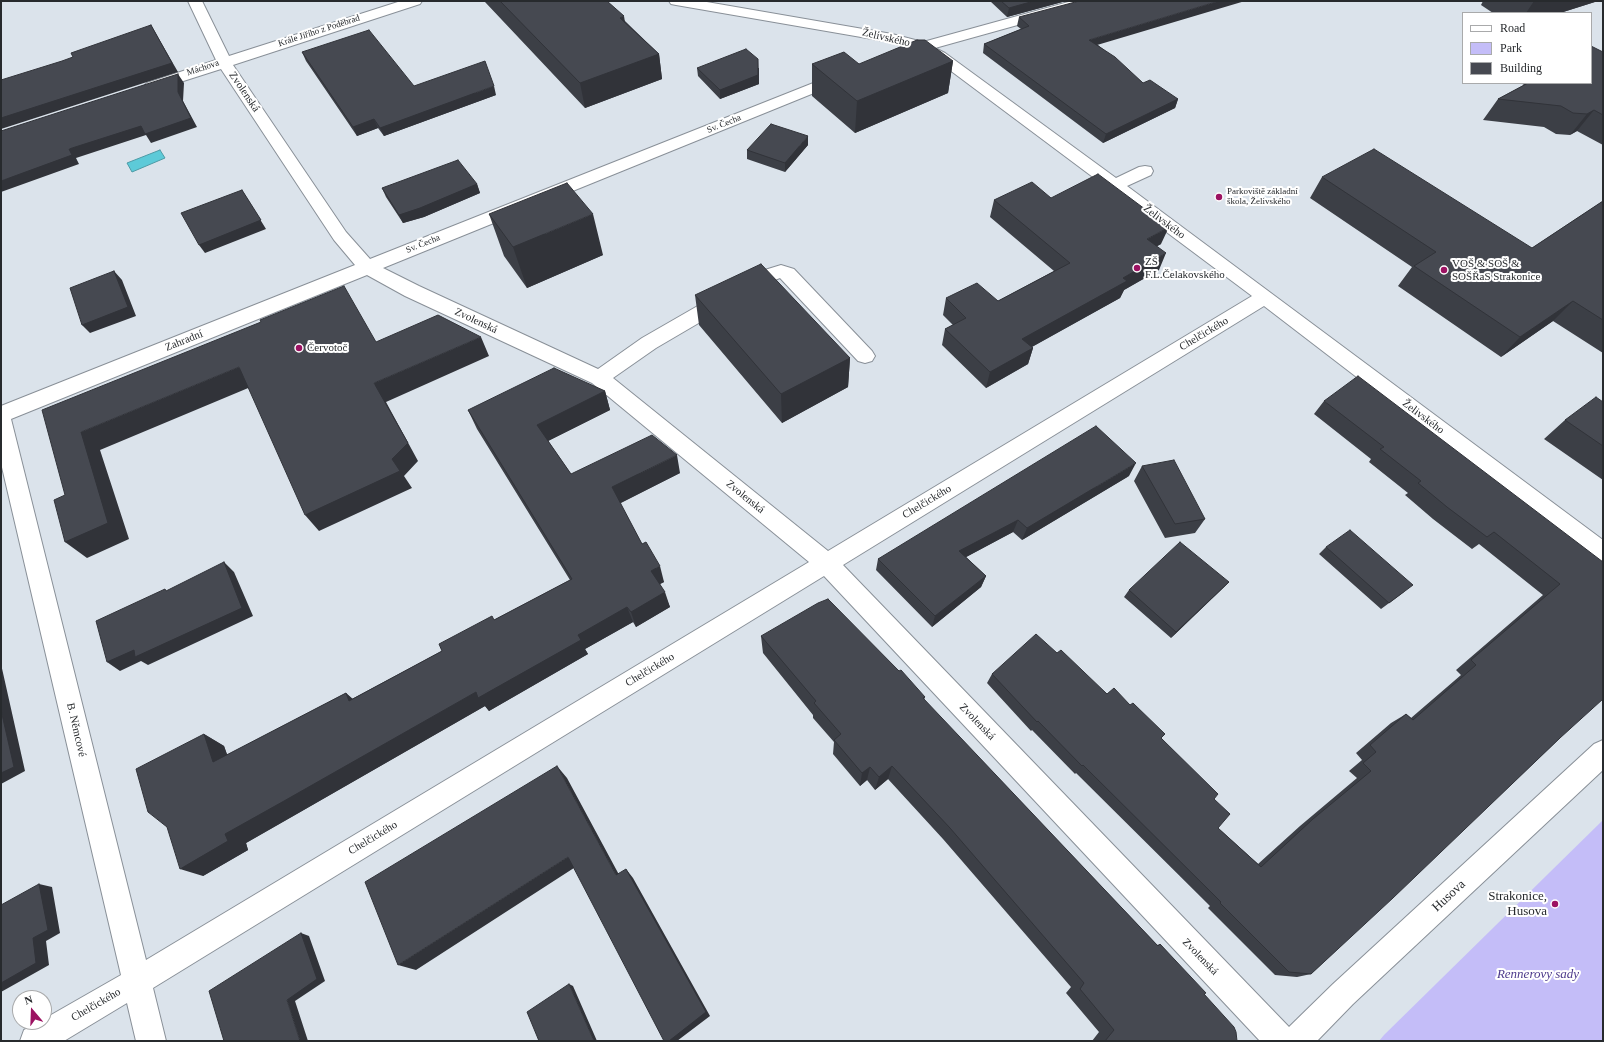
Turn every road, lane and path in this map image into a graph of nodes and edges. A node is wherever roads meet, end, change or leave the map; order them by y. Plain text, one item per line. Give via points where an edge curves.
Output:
1 (194, 1) edge
2 (415, 1) edge
3 (676, 1) edge
4 (1088, 1) edge
5 (920, 46) junction
6 (884, 59) edge
7 (224, 62) junction
8 (857, 70) edge
9 (135, 91) edge
10 (1145, 171) dead end
11 (1115, 185) junction
12 (366, 267) junction
13 (1265, 297) junction
14 (865, 356) dead end
15 (599, 378) junction
16 (1, 415) edge
17 (1, 420) edge
18 (1603, 553) edge
19 (826, 563) junction
20 (1603, 752) edge
21 (136, 982) junction
22 (35, 1041) edge
23 (151, 1041) edge
24 (1281, 1041) edge
25 (1296, 1041) edge

1 - 7 street, Zvolenská
2 - 7 street, Krále Jiřího z Poděbrad
3 - 5 street, Želivského via 885,37
4 - 5 street
5 - 6 street
5 - 11 street, Želivského via 959,68
7 - 9 street, Máchova
7 - 12 street, Zvolenská via 340,236
8 - 12 street, Sv. Čecha
10 - 11 street
11 - 13 street, Želivského
12 - 15 street, Zvolenská
12 - 16 street, Zahradní
13 - 18 street, Želivského
13 - 19 street, Chelčického
14 - 15 street via 788,274 780,271 761,278 649,342
15 - 19 street, Zvolenská
17 - 21 street, B. Němcové
19 - 21 street, Chelčického
19 - 24 street, Zvolenská
20 - 25 street, Husova via 1343,994
21 - 22 street, Chelčického
21 - 23 street, B. Němcové

